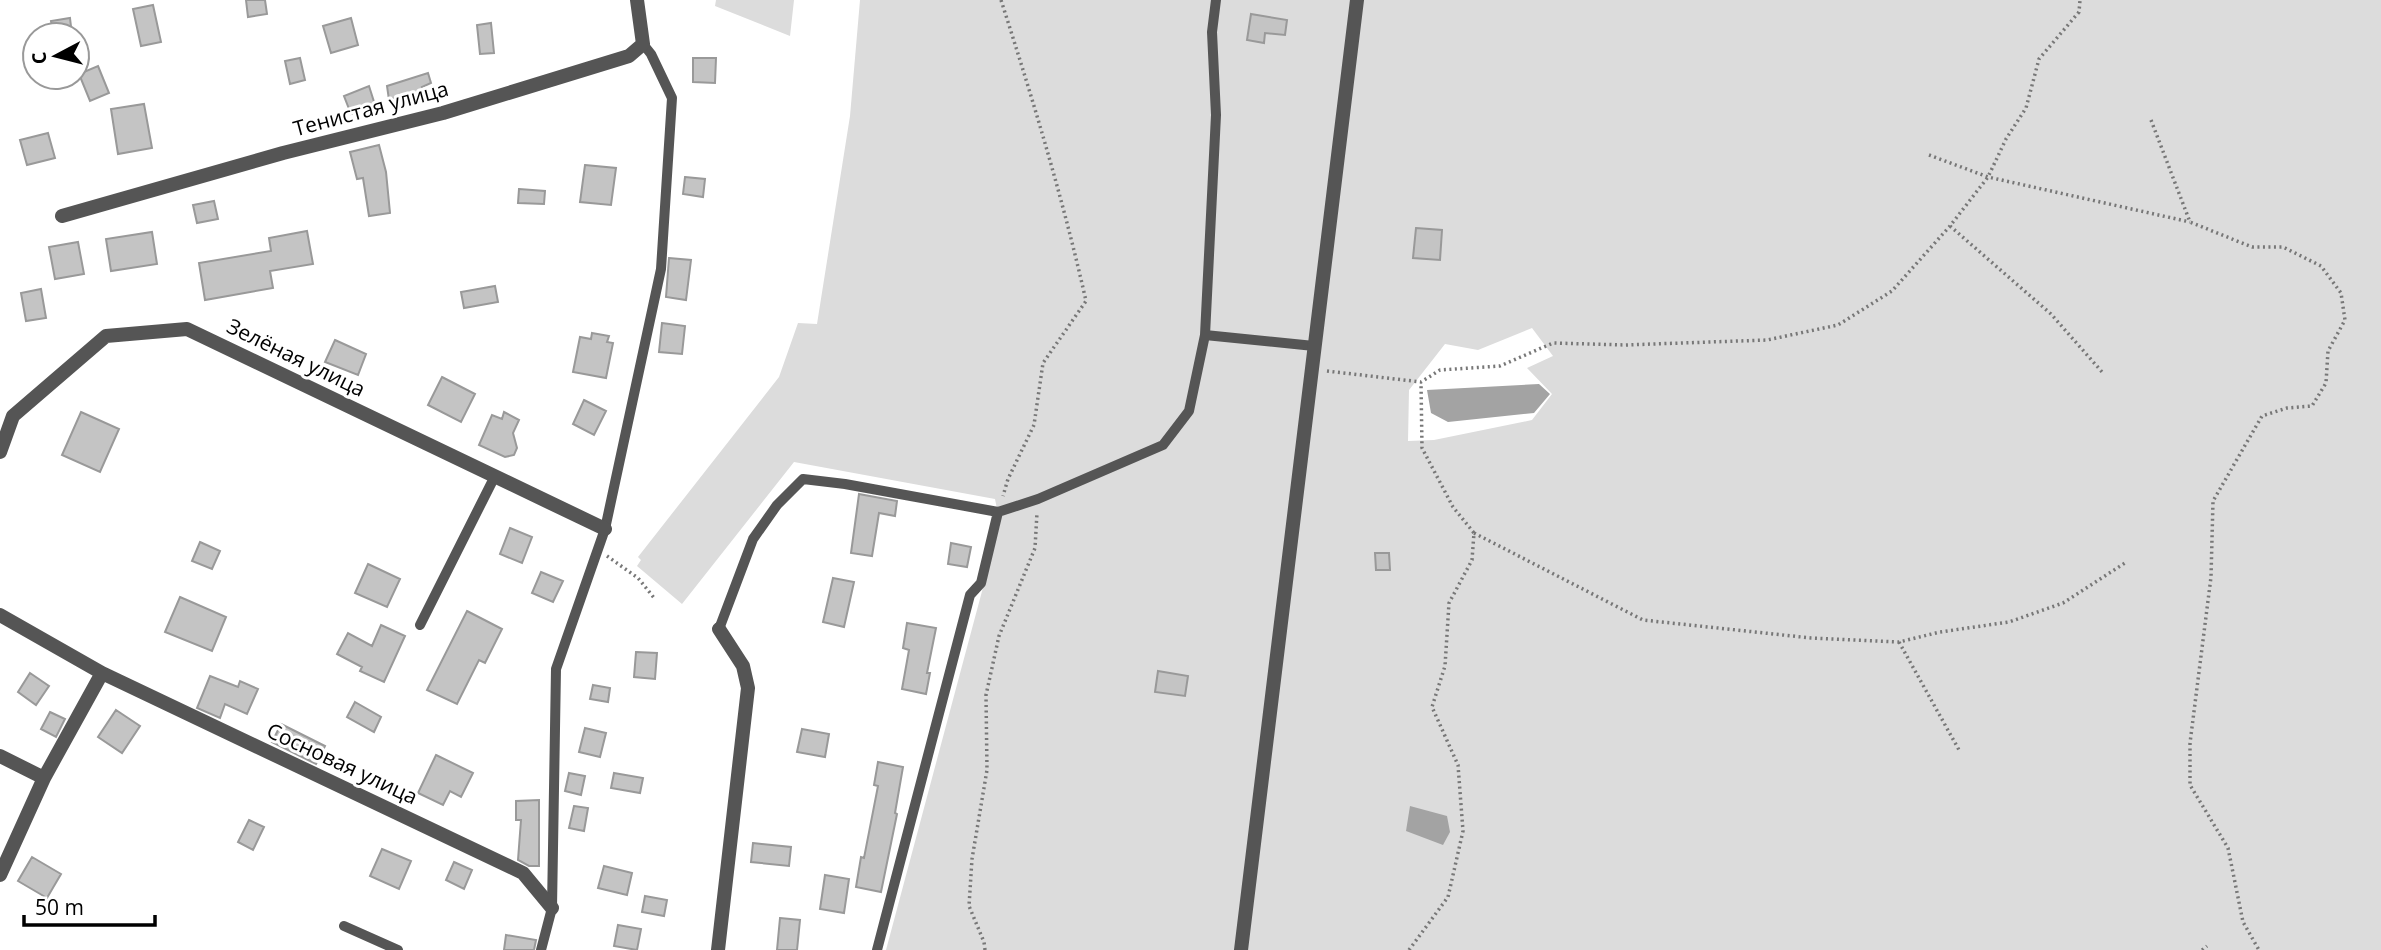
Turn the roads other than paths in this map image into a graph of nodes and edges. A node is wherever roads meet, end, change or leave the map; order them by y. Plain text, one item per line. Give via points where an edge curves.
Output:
1 (637, 0) edge
2 (1216, 0) edge
3 (1357, 0) edge
4 (643, 44) junction
5 (62, 216) dead end
6 (1205, 335) junction
7 (1314, 346) junction
8 (0, 452) edge
9 (495, 476) junction
10 (998, 512) junction
11 (605, 529) junction
12 (0, 615) edge
13 (420, 625) dead end
14 (719, 629) joint
15 (102, 673) junction
16 (0, 756) edge
17 (44, 778) junction
18 (0, 876) edge
19 (552, 908) junction
20 (344, 926) dead end
21 (398, 950) edge
22 (541, 950) edge
23 (718, 950) edge
24 (877, 950) edge
25 (1241, 950) edge

1 - 4 street
2 - 6 lane via 1212,32 1216,115
3 - 7 street
4 - 5 street, Тенистая улица via 629,56 443,113
4 - 11 lane via 673,98 661,269
6 - 7 lane
6 - 10 lane via 1189,411 1163,445
7 - 25 street
8 - 9 street, Зелёная улица via 13,416 106,336 187,330
9 - 11 street, Зелёная улица
9 - 13 lane
10 - 14 lane via 803,479 753,539
10 - 24 lane via 981,583 970,595
11 - 19 lane via 556,669
12 - 15 street
14 - 23 street via 743,666 748,688
15 - 17 street
15 - 19 street, Сосновая улица via 523,873
16 - 17 street
17 - 18 street
19 - 22 lane
20 - 21 lane

